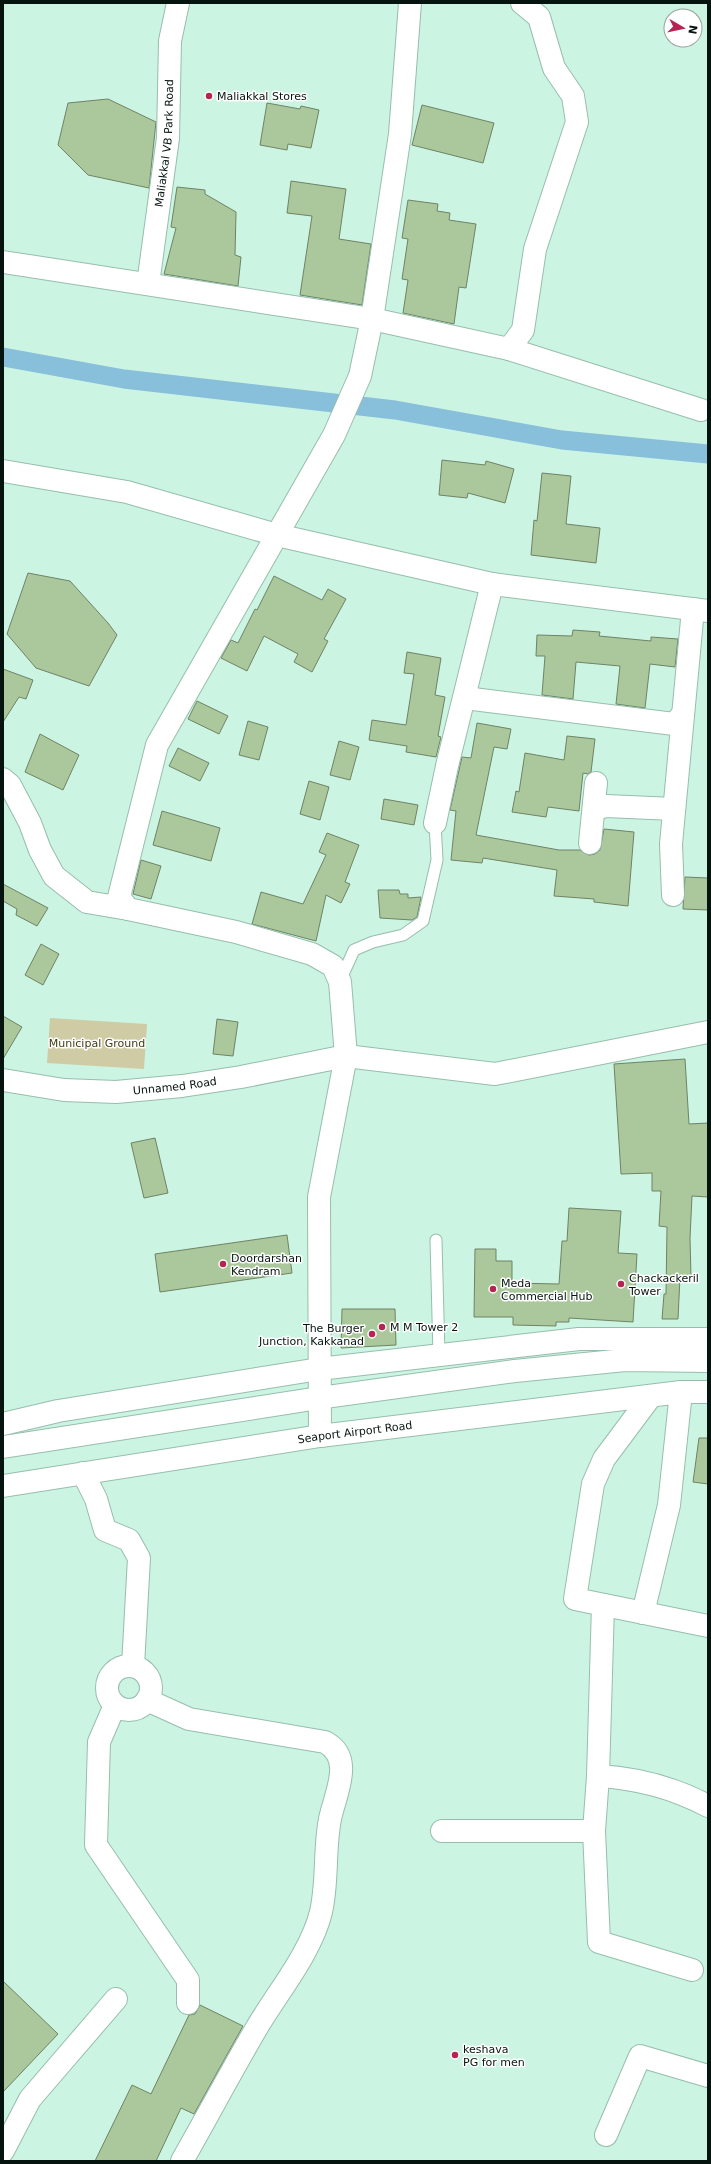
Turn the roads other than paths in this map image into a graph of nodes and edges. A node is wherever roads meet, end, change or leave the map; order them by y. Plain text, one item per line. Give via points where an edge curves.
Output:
1 (178, 3) edge
2 (410, 3) edge
3 (522, 3) edge
4 (3, 262) edge
5 (148, 284) junction
6 (372, 319) junction
7 (509, 349) junction
8 (702, 410) dead end
9 (3, 471) edge
10 (277, 535) junction
11 (492, 584) junction
12 (700, 610) edge
13 (465, 698) junction
14 (683, 714) junction
15 (3, 779) edge
16 (596, 783) dead end
17 (594, 808) junction
18 (674, 809) junction
19 (435, 823) joint
20 (590, 844) dead end
21 (673, 895) dead end
22 (128, 909) junction
23 (340, 982) junction
24 (708, 1032) edge
25 (346, 1056) junction
26 (3, 1080) edge
27 (436, 1240) dead end
28 (708, 1339) edge
29 (440, 1355) junction
30 (708, 1361) edge
31 (319, 1369) junction
32 (681, 1392) junction
33 (708, 1392) edge
34 (651, 1396) junction
35 (320, 1398) junction
36 (3, 1424) edge
37 (320, 1436) junction
38 (3, 1447) edge
39 (83, 1473) junction
40 (3, 1486) edge
41 (603, 1605) junction
42 (643, 1613) junction
43 (708, 1626) edge
44 (133, 1666) junction
45 (147, 1700) junction
46 (115, 1705) junction
47 (598, 1776) junction
48 (708, 1806) edge
49 (442, 1831) dead end
50 (594, 1831) junction
51 (692, 1970) dead end
52 (116, 1999) dead end
53 (188, 2003) dead end
54 (708, 2076) edge
55 (606, 2135) dead end
56 (3, 2151) edge
57 (182, 2161) edge

1 - 5 street, Maliakkal VB Park Road via 170,41 168,138
2 - 6 street via 400,134
3 - 7 street via 539,17 554,68 573,96 577,122 535,249 523,330
4 - 5 street
5 - 6 street
6 - 7 street
6 - 10 street via 360,376 334,435
7 - 8 street
9 - 10 street via 127,492
10 - 11 street
10 - 22 street via 157,744 119,897
11 - 12 street
11 - 13 street
12 - 14 street
13 - 14 street via 674,724
13 - 19 street via 446,766
14 - 18 street
15 - 22 street via 10,785 17,798 54,876 87,902
16 - 17 street
17 - 18 street via 606,806
17 - 20 street
18 - 21 street via 671,844
19 - 23 lane via 437,860 423,921 403,936 373,942 354,950
22 - 23 street via 236,932 312,954 333,966
23 - 25 street
24 - 25 street, Unnamed Road via 495,1074
25 - 26 street, Unnamed Road via 182,1086 116,1092 64,1090
25 - 31 street via 319,1197
27 - 29 lane
28 - 29 street via 578,1339
29 - 31 street
30 - 35 street via 625,1360 515,1371
31 - 35 street
31 - 36 street via 58,1411
32 - 33 street, Seaport Airport Road
32 - 34 street, Seaport Airport Road
32 - 42 street via 670,1505
34 - 37 street, Seaport Airport Road
34 - 41 street via 604,1458 593,1484 575,1599
35 - 37 street
35 - 38 street
37 - 39 street, Seaport Airport Road
39 - 40 street, Seaport Airport Road
39 - 44 street via 96,1500 105,1530 129,1540 139,1558
41 - 42 street
41 - 47 street
42 - 43 street
44 - 45 street via 142,1670 149,1679 150,1690
44 - 46 street via 121,1667 112,1674 107,1684 108,1696
45 - 46 street via 138,1708 126,1710
45 - 57 street via 189,1719 325,1742 334,1747 342,1772 330,1819 321,1912 308,1944 256,2029
46 - 53 street via 99,1742 96,1845 188,1980
47 - 48 street via 626,1777 688,1795
47 - 50 street
49 - 50 street
50 - 51 street via 599,1942
52 - 56 street via 30,2099
54 - 55 street via 640,2056

